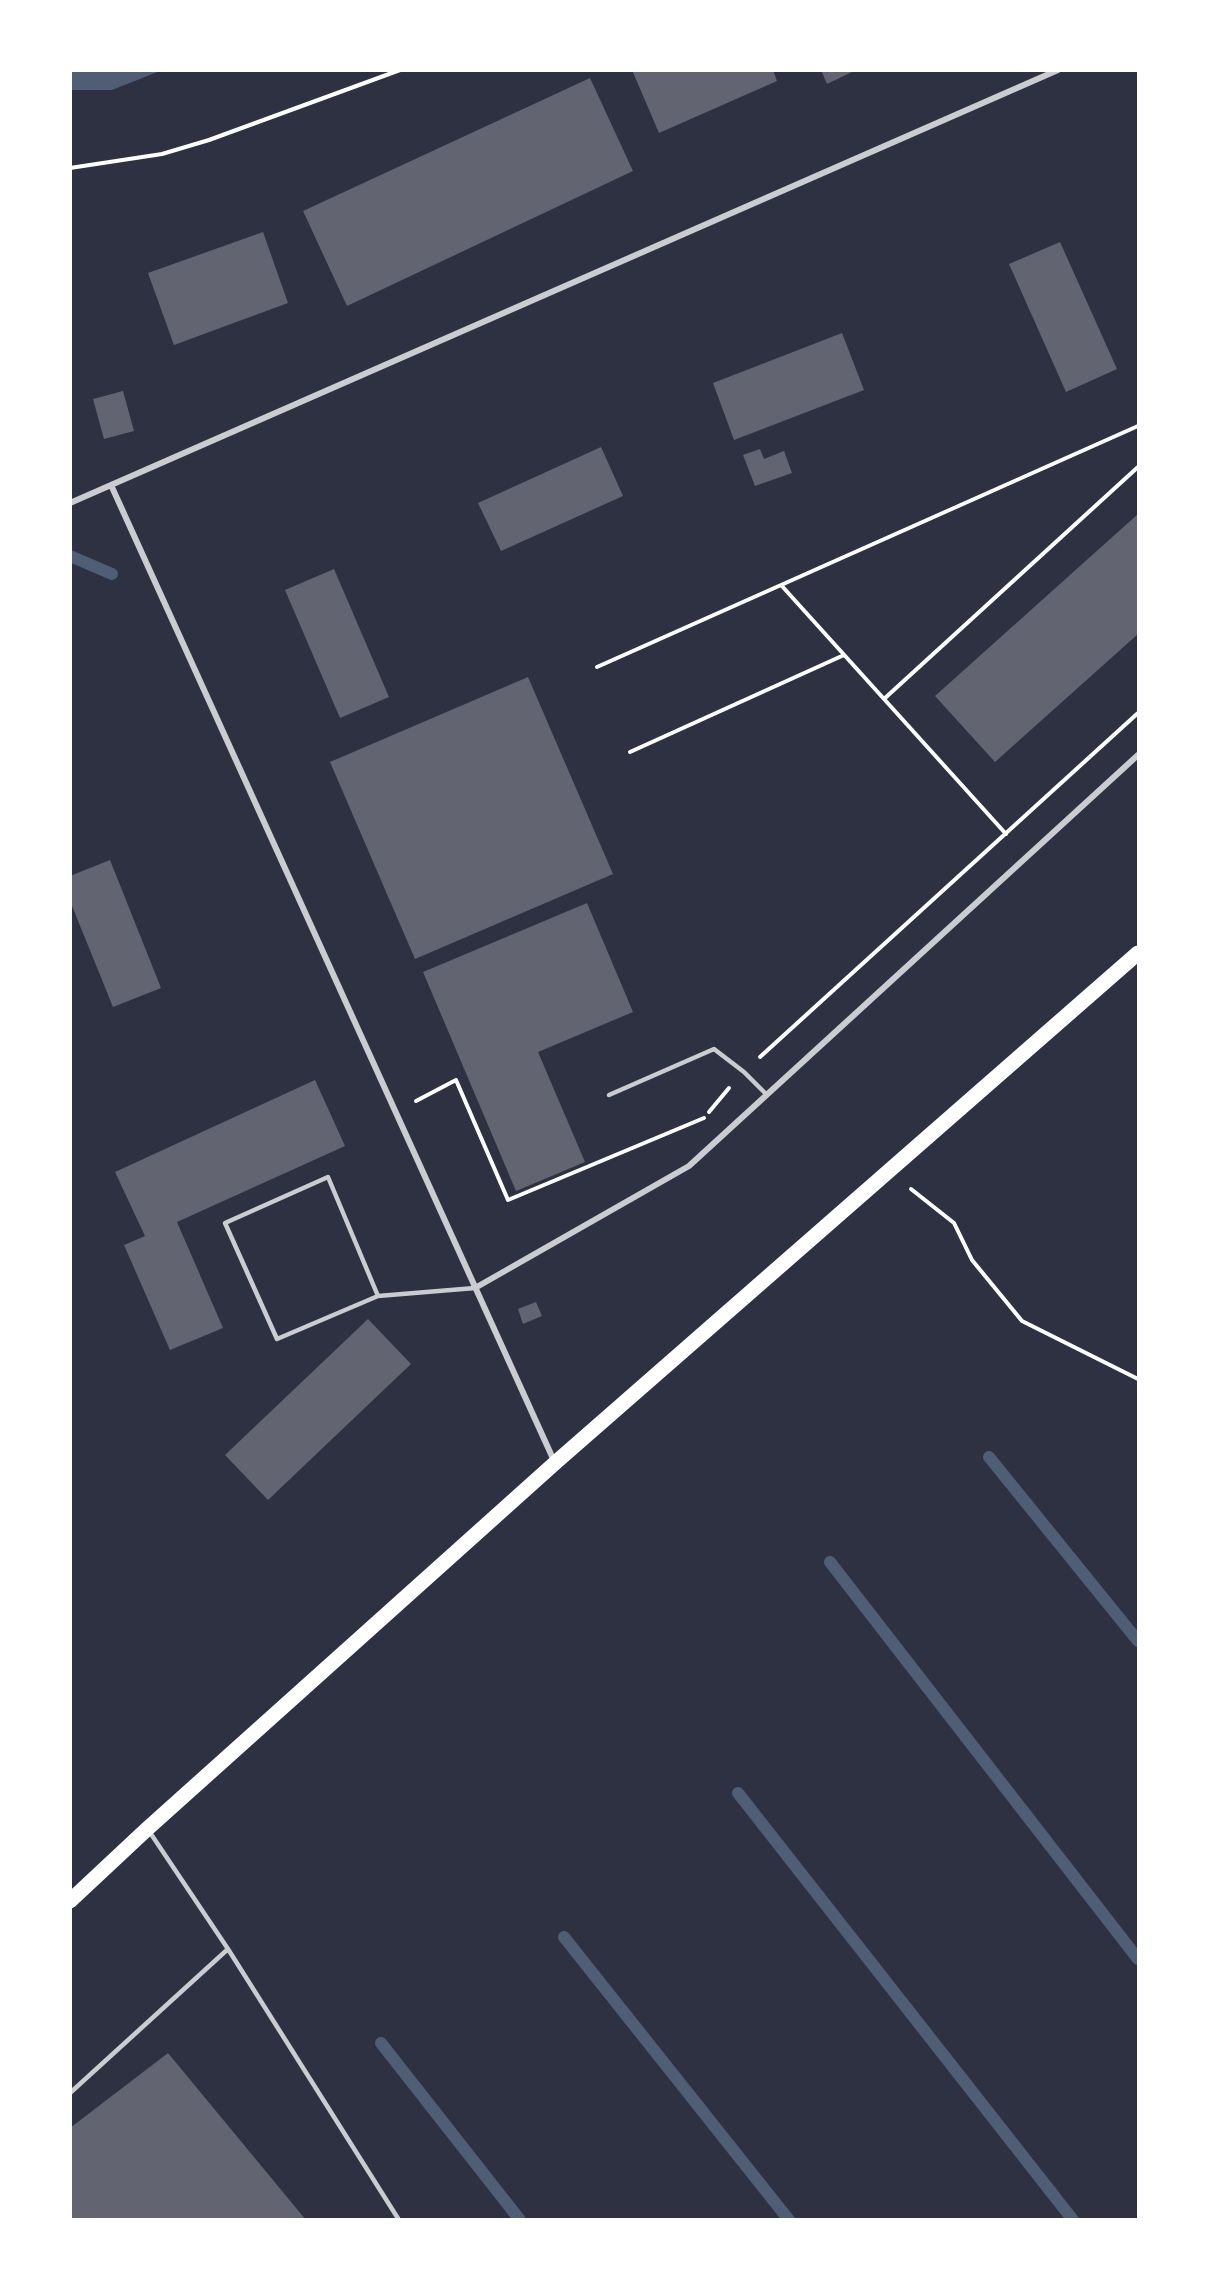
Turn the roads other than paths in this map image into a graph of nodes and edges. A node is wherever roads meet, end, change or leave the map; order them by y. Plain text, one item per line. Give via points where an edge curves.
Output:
1 (1058, 70) edge
2 (111, 485) junction
3 (70, 503) edge
4 (1138, 755) edge
5 (1138, 953) edge
6 (766, 1094) junction
7 (609, 1095) dead end
8 (475, 1288) junction
9 (378, 1296) junction
10 (555, 1463) junction
11 (147, 1828) junction
12 (70, 1901) edge
13 (228, 1949) junction
14 (70, 2093) edge
15 (399, 2220) edge

1 - 2 street
2 - 3 street
2 - 8 street
4 - 6 street
5 - 10 main road
6 - 7 lane via 714,1048
6 - 8 street via 689,1166
8 - 9 lane
8 - 10 street
9 - 9 lane via 328,1177 225,1223 277,1339
10 - 11 main road
11 - 12 main road
11 - 13 lane
13 - 14 lane
13 - 15 lane

